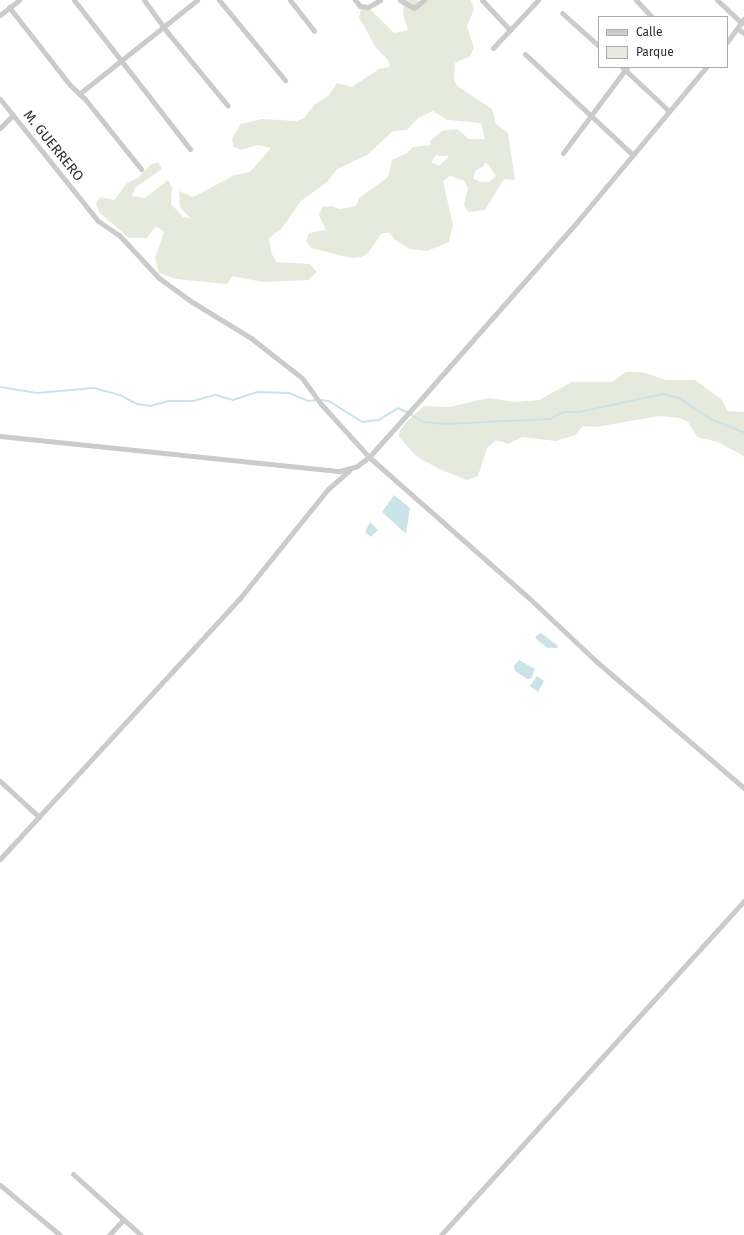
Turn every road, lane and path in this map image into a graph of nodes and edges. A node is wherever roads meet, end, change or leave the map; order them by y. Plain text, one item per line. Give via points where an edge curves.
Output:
1 (19, 0) edge
2 (74, 0) edge
3 (144, 0) edge
4 (197, 0) edge
5 (219, 0) edge
6 (290, 0) edge
7 (355, 0) edge
8 (380, 0) edge
9 (400, 0) edge
10 (424, 0) edge
11 (482, 0) edge
12 (538, 0) edge
13 (636, 0) edge
14 (717, 0) edge
15 (10, 7) junction
16 (562, 12) dead end
17 (0, 15) edge
18 (651, 16) edge
19 (743, 21) edge
20 (164, 27) junction
21 (738, 29) junction
22 (510, 30) junction
23 (314, 31) dead end
24 (744, 33) edge
25 (728, 41) edge
26 (598, 45) edge
27 (492, 48) dead end
28 (526, 54) dead end
29 (122, 60) junction
30 (624, 68) edge
31 (705, 68) edge
32 (285, 80) dead end
33 (79, 94) junction
34 (0, 100) edge
35 (228, 106) dead end
36 (669, 111) junction
37 (13, 115) junction
38 (591, 116) junction
39 (0, 128) edge
40 (190, 149) dead end
41 (563, 153) dead end
42 (633, 155) junction
43 (141, 169) dead end
44 (0, 436) edge
45 (369, 457) junction
46 (349, 471) junction
47 (0, 781) edge
48 (744, 788) edge
49 (39, 817) junction
50 (0, 859) edge
51 (744, 901) edge
52 (72, 1174) dead end
53 (0, 1185) edge
54 (123, 1220) junction
55 (60, 1235) edge
56 (109, 1235) edge
57 (141, 1235) edge
58 (441, 1235) edge

1 - 15 street
2 - 29 street
3 - 20 street
4 - 20 street
5 - 32 street
6 - 23 street
7 - 8 street via 360,6 368,7
9 - 10 street via 414,8
11 - 22 street
12 - 22 street
13 - 18 street
14 - 19 street
15 - 17 street
15 - 33 street
16 - 26 street
19 - 21 street
20 - 29 street
20 - 35 street
21 - 24 street
21 - 25 street
22 - 27 street
28 - 38 street
29 - 33 street
29 - 40 street
30 - 36 street
30 - 38 street
31 - 36 street
33 - 43 street
34 - 37 street, M. GUERRERO
36 - 42 street
37 - 39 street
37 - 45 street, M. GUERRERO via 98,221 119,235 171,288 251,338 302,378 318,396 321,404
38 - 41 street
38 - 42 street
42 - 45 street
44 - 46 street
45 - 46 street
45 - 48 street via 529,598 597,662
46 - 49 street via 328,489 240,598
47 - 49 street
49 - 50 street
51 - 58 street
52 - 54 street
53 - 55 street
54 - 56 street
54 - 57 street

